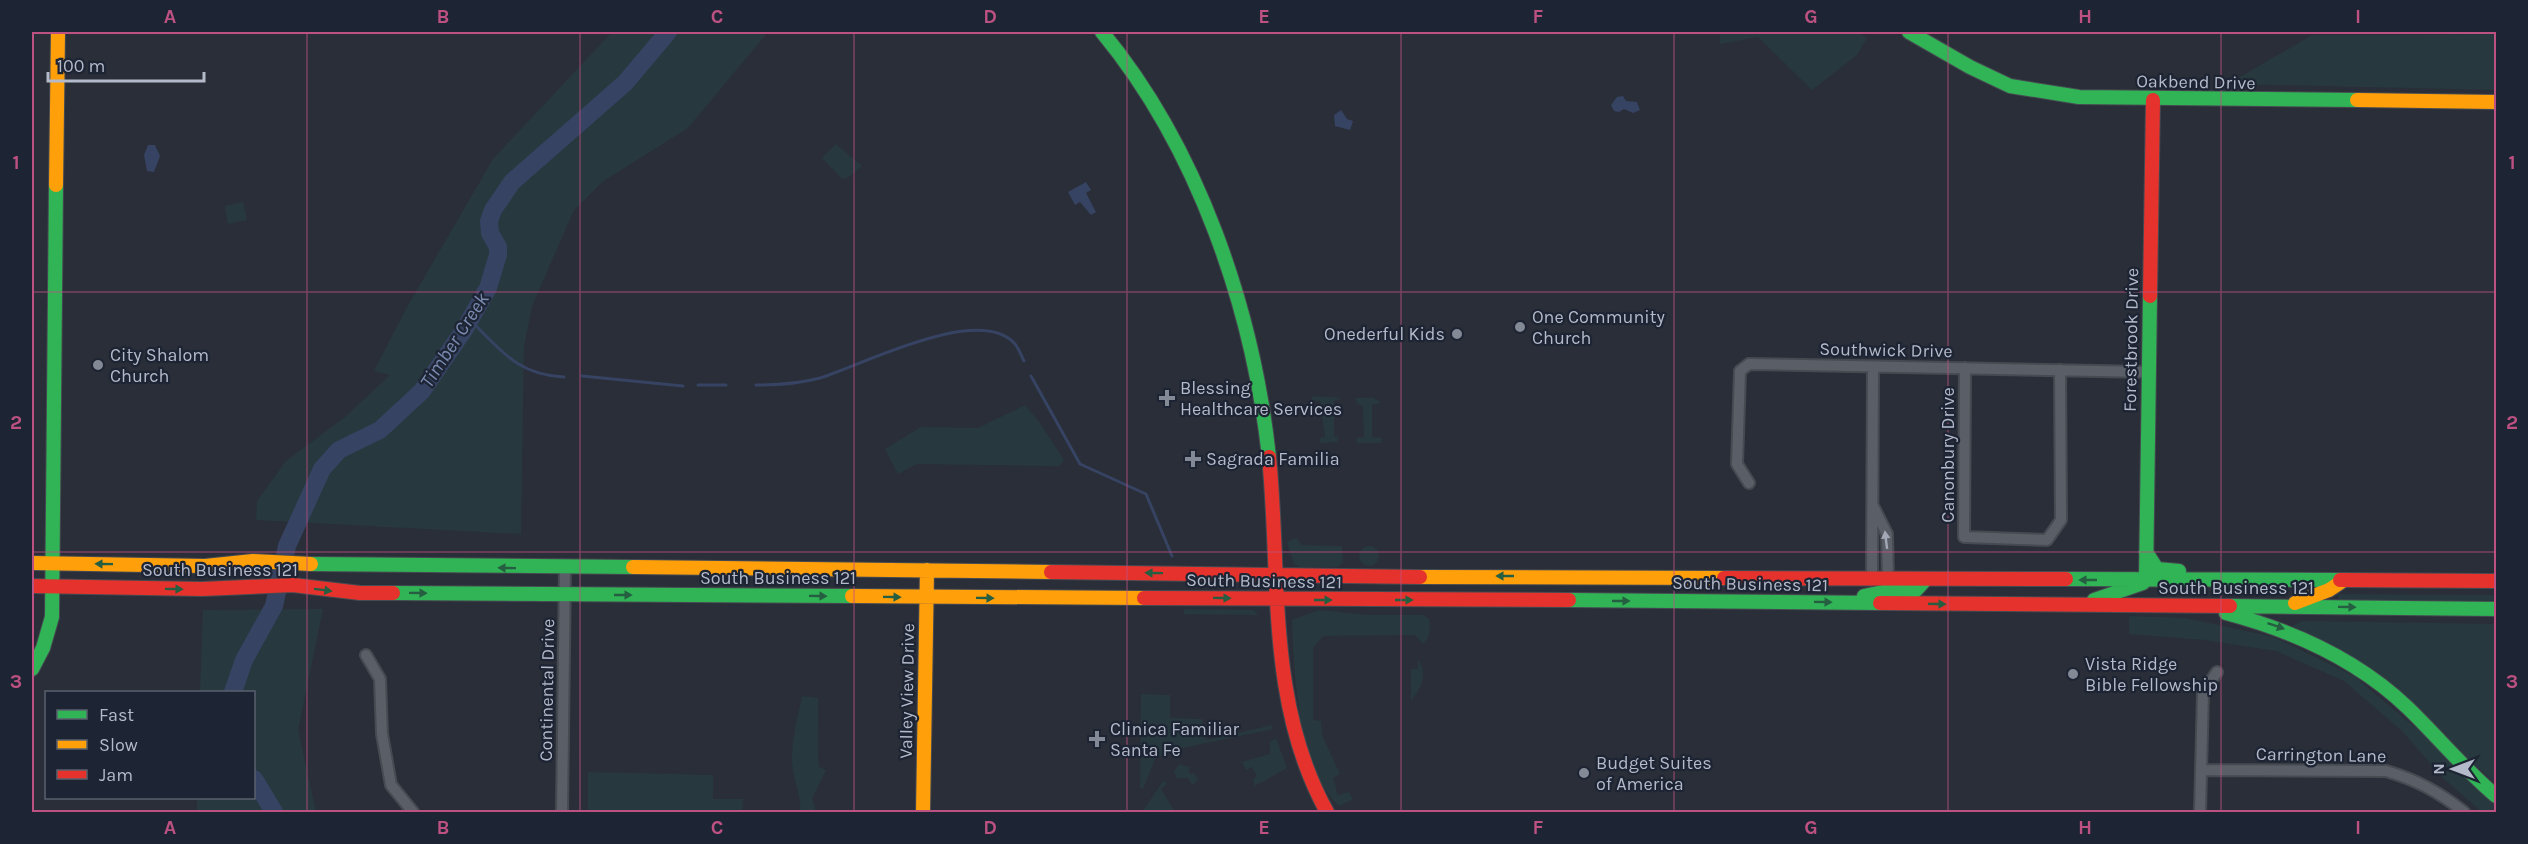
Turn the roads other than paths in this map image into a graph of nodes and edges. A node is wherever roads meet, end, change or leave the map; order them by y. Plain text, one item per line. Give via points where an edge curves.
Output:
1 (58, 32) edge
2 (1102, 32) edge
3 (1909, 32) edge
4 (2153, 100) junction
5 (2496, 102) edge
6 (1873, 367) junction
7 (1965, 368) junction
8 (2060, 370) junction
9 (2149, 372) junction
10 (1749, 483) dead end
11 (1871, 503) junction
12 (2146, 552) junction
13 (32, 563) edge
14 (53, 563) junction
15 (565, 568) junction
16 (927, 570) junction
17 (2496, 571) edge
18 (1276, 575) junction
19 (1563, 576) junction
20 (1926, 579) junction
21 (1872, 580) junction
22 (1888, 580) junction
23 (2146, 580) junction
24 (2198, 580) junction
25 (2341, 580) junction
26 (2496, 581) edge
27 (32, 586) edge
28 (53, 586) junction
29 (564, 595) junction
30 (927, 597) junction
31 (1276, 599) junction
32 (1563, 601) junction
33 (1863, 603) junction
34 (2080, 605) junction
35 (2178, 606) junction
36 (2289, 606) junction
37 (2496, 609) edge
38 (366, 655) dead end
39 (32, 669) edge
40 (2217, 672) dead end
41 (2202, 770) junction
42 (2496, 796) edge
43 (413, 813) edge
44 (562, 813) edge
45 (923, 813) edge
46 (1327, 813) edge
47 (2200, 813) edge
48 (2464, 813) edge

1 - 14 main road
2 - 18 main road via 1137,80 1184,162 1226,265 1261,392 1271,472
3 - 4 main road, Oakbend Drive via 2010,86 2079,97
4 - 5 main road, Oakbend Drive
4 - 9 main road, Forestbrook Drive
6 - 7 street, Southwick Drive
6 - 10 street, Southwick Drive via 1749,364 1740,371 1737,464
6 - 11 street
7 - 8 street, Southwick Drive
7 - 8 street, Canonbury Drive via 1964,537 2047,540 2061,520
8 - 9 street, Southwick Drive
9 - 12 main road, Forestbrook Drive
11 - 21 street
22 -> 11 street via 1887,534
12 - 23 main road, Forestbrook Drive
12 - 24 main road via 2157,569 2186,571
13 - 14 main road, South Business 121
15 -> 14 main road, South Business 121 via 253,561 205,566
14 - 28 main road
15 - 16 main road, South Business 121
15 - 29 street, Continental Drive
18 -> 16 main road, South Business 121
16 - 30 main road, Valley View Drive
17 - 25 main road
19 -> 18 main road, South Business 121
18 - 31 main road
19 - 21 main road, South Business 121
19 - 32 main road
20 - 22 main road, South Business 121
23 -> 20 main road, South Business 121
20 - 33 main road via 1915,591 1870,593
21 - 22 main road, South Business 121
23 - 24 main road, South Business 121
23 - 34 main road
24 - 25 main road, South Business 121
25 - 26 main road, South Business 121
25 - 36 main road via 2329,590
27 - 28 main road, South Business 121
28 -> 29 main road, South Business 121 via 202,589 293,585 360,593
28 - 39 main road via 50,628
29 -> 30 main road, South Business 121
29 - 44 street, Continental Drive
30 -> 31 main road, South Business 121
30 - 45 main road, Valley View Drive
31 -> 32 main road, South Business 121
31 - 46 main road via 1280,660 1292,726 1306,773
32 -> 33 main road, South Business 121
33 -> 34 main road, South Business 121
34 - 35 main road, South Business 121
35 - 36 main road, South Business 121
35 -> 42 main road via 2270,623 2343,658 2372,676 2406,706
36 -> 37 main road, South Business 121
38 - 43 street via 380,679 382,734 391,785
40 - 41 street via 2203,693
41 - 47 street
41 - 48 street, Carrington Lane via 2386,771 2415,779 2442,794

